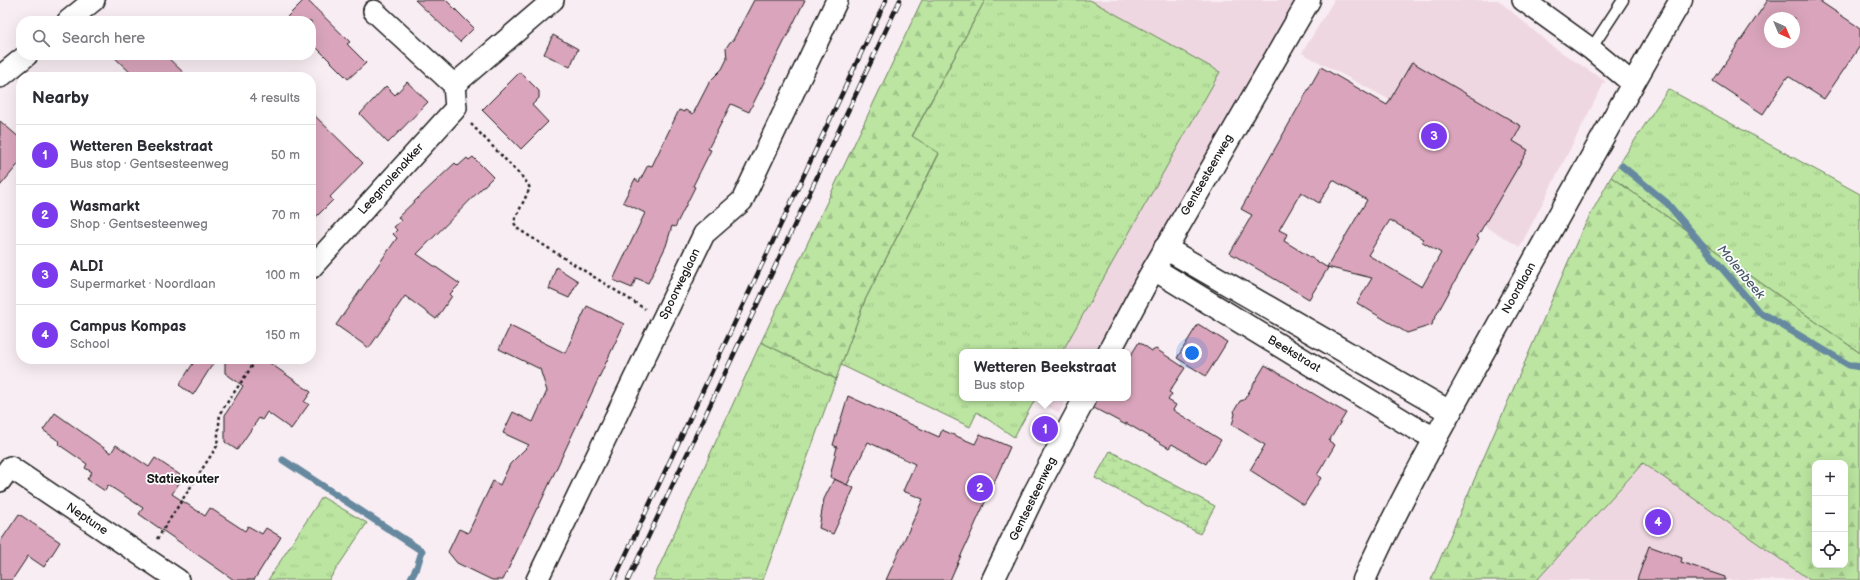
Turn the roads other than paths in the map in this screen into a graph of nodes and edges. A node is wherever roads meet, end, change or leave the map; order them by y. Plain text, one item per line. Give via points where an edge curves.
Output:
1 (94, 0) edge
2 (553, 0) edge
3 (837, 0) edge
4 (1309, 0) edge
5 (1523, 0) edge
6 (1623, 0) edge
7 (1681, 0) edge
8 (374, 11) dead end
9 (74, 16) edge
10 (1591, 49) junction
11 (21, 60) edge
12 (0, 78) edge
13 (1632, 83) junction
14 (454, 85) junction
15 (1165, 248) junction
16 (316, 262) edge
17 (1154, 269) junction
18 (1111, 349) edge
19 (1083, 401) edge
20 (1450, 412) junction
21 (1435, 438) junction
22 (0, 481) edge
23 (178, 580) edge
24 (537, 580) edge
25 (993, 580) edge
26 (1364, 580) edge

1 - 9 street
2 - 14 street
3 - 24 street, Spoorweglaan via 742,200 704,234
4 - 15 street, Gentsesteenweg
5 - 10 street
6 - 10 lane
7 - 13 street, Noordlaan
8 - 14 street
10 - 13 street
11 - 12 street
13 - 20 street, Noordlaan
14 - 16 street, Leegmolenakker via 456,108
15 - 17 street, Gentsesteenweg
15 - 20 street
17 - 18 street, Gentsesteenweg
17 - 21 street, Beekstraat
19 - 25 street, Gentsesteenweg via 1034,494
20 - 21 street, Noordlaan
21 - 26 street, Noordlaan via 1389,524
22 - 23 street, Neptune via 10,467

